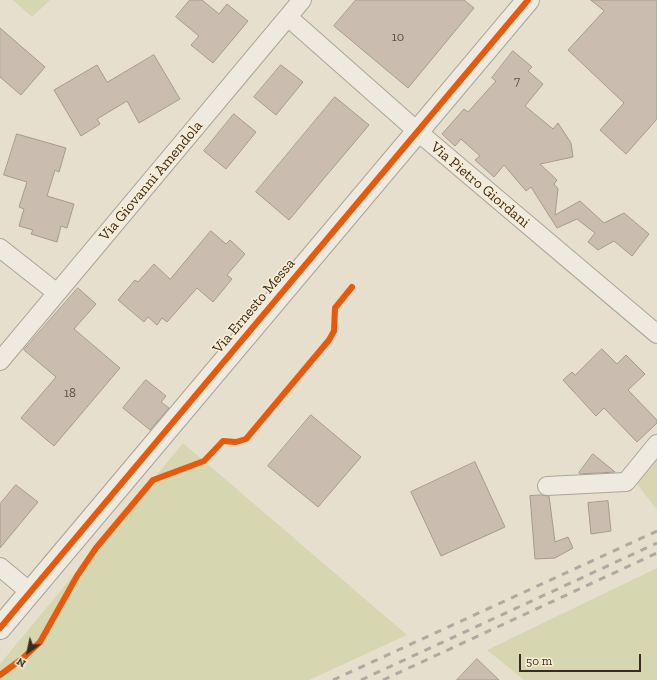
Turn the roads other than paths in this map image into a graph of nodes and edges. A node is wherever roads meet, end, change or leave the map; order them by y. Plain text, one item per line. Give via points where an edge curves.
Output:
1 (302, 0) edge
2 (528, 0) edge
3 (288, 17) junction
4 (417, 131) junction
5 (0, 248) edge
6 (57, 293) junction
7 (657, 334) edge
8 (0, 361) edge
9 (657, 444) edge
10 (547, 486) dead end
11 (0, 567) edge
12 (30, 592) junction
13 (0, 628) edge

1 - 3 street, Via Giovanni Amendola
2 - 4 street, Via Ernesto Messa
3 - 4 street, Via Pietro Giordani
3 - 6 street, Via Giovanni Amendola
4 - 7 street, Via Pietro Giordani
4 - 12 street, Via Ernesto Messa
5 - 6 street
6 - 8 street, Via Giovanni Amendola
9 - 10 street via 626,482
11 - 12 street
12 - 13 street, Via Ernesto Messa

